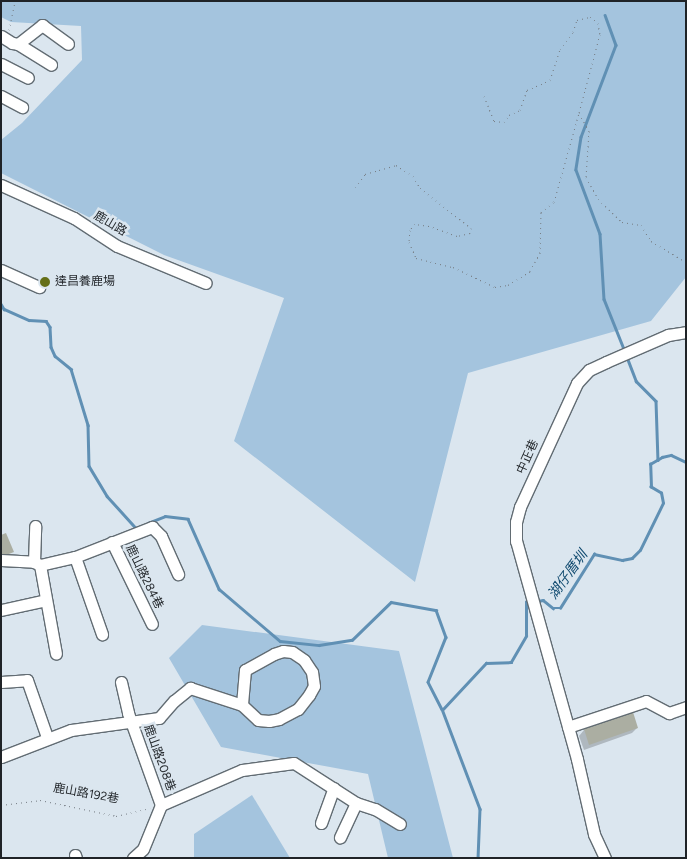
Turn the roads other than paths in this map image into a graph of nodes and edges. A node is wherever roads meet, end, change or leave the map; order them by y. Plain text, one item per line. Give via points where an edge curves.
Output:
1 (4, 37) edge
2 (18, 44) junction
3 (68, 44) dead end
4 (1, 64) edge
5 (51, 65) dead end
6 (28, 78) dead end
7 (1, 96) edge
8 (22, 108) dead end
9 (1, 186) edge
10 (1, 270) edge
11 (206, 283) dead end
12 (39, 288) dead end
13 (686, 332) edge
14 (35, 526) dead end
15 (112, 542) junction
16 (75, 557) junction
17 (1, 560) edge
18 (37, 563) junction
19 (178, 574) dead end
20 (46, 600) junction
21 (1, 610) edge
22 (152, 624) dead end
23 (102, 634) dead end
24 (56, 654) dead end
25 (1, 682) edge
26 (121, 682) dead end
27 (242, 705) junction
28 (686, 707) edge
29 (131, 721) junction
30 (568, 727) junction
31 (47, 737) junction
32 (1, 757) edge
33 (334, 788) junction
34 (356, 803) junction
35 (161, 805) junction
36 (321, 823) dead end
37 (400, 824) dead end
38 (340, 837) dead end
39 (133, 858) edge
40 (605, 858) edge

1 - 2 street
2 - 3 street via 42,25
2 - 5 street
4 - 6 street
7 - 8 street
9 - 11 street, 鹿山路 via 74,218 118,246
10 - 12 street
13 - 30 street, 中正巷 via 668,335 589,370 577,383 520,507 516,541
14 - 18 street
15 - 16 street, 鹿山路284巷
15 - 19 street, 鹿山路284巷 via 152,527 161,536
15 - 22 street, 鹿山路284巷
16 - 18 street, 鹿山路284巷
16 - 23 street
17 - 18 street, 鹿山路284巷
18 - 20 street
20 - 21 street
20 - 24 street
25 - 31 street via 27,680
26 - 29 street, 鹿山路208巷
27 - 27 street via 258,720 279,719 298,709 308,695 314,686 312,672 304,660 292,652 274,654 245,670
27 - 29 street via 190,688 159,718
28 - 30 street via 669,713 646,701
29 - 31 street, 鹿山路208巷
29 - 35 street, 鹿山路208巷
30 - 40 street, 中正巷 via 594,834
31 - 32 street, 鹿山路208巷
33 - 34 street
33 - 35 street via 294,763 242,770
33 - 36 street
34 - 37 street via 375,809
34 - 38 street
35 - 39 street via 143,849

